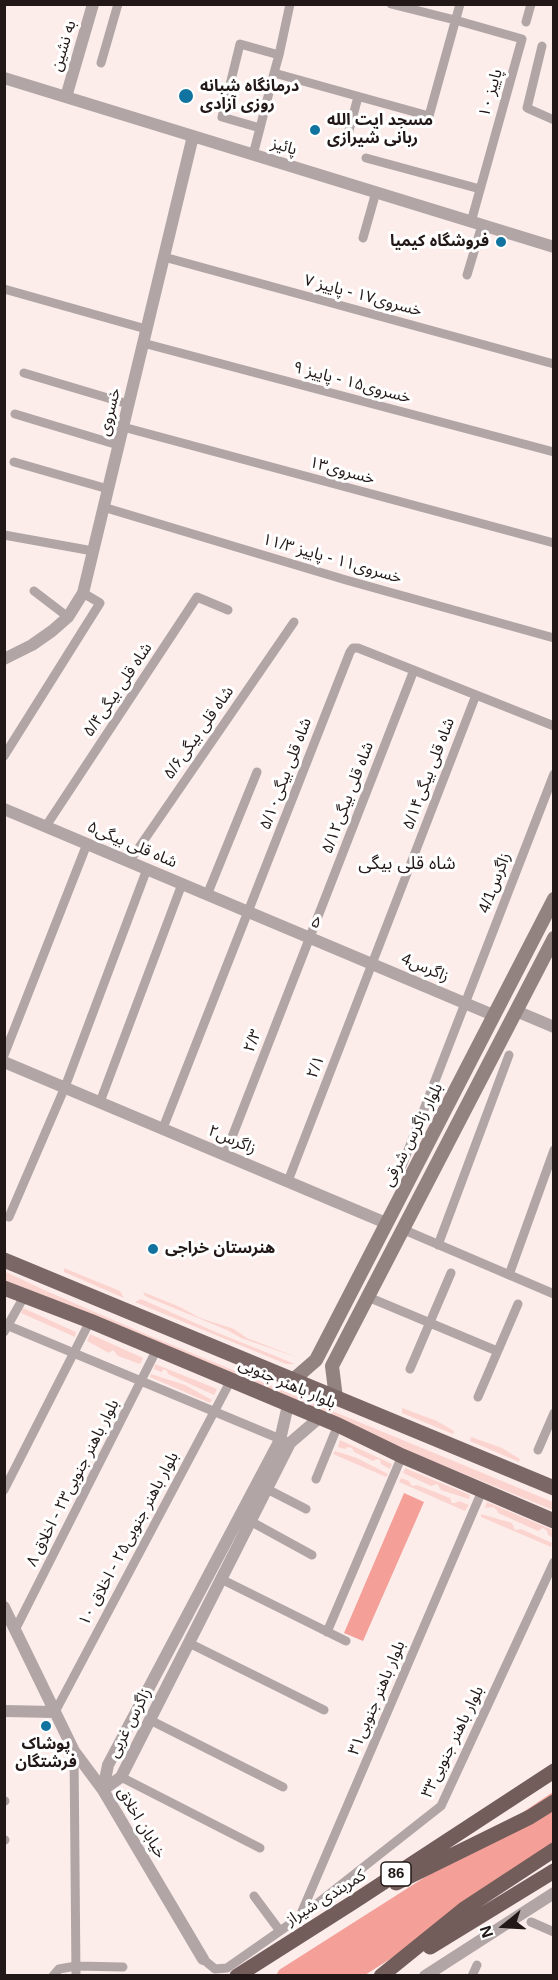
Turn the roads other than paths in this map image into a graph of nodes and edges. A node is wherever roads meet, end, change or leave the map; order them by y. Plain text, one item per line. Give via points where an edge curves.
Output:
1 (93, 4) edge
2 (118, 4) edge
3 (290, 4) edge
4 (391, 4) edge
5 (460, 4) edge
6 (531, 4) edge
7 (455, 20) junction
8 (526, 22) dead end
9 (542, 46) dead end
10 (279, 55) junction
11 (101, 63) dead end
12 (274, 73) junction
13 (4, 78) edge
14 (66, 97) junction
15 (358, 97) junction
16 (554, 120) edge
17 (260, 128) junction
18 (193, 136) junction
19 (347, 138) dead end
20 (253, 155) junction
21 (366, 158) dead end
22 (480, 189) junction
23 (376, 192) junction
24 (476, 223) junction
25 (363, 238) dead end
26 (554, 247) edge
27 (164, 257) junction
28 (466, 275) dead end
29 (4, 289) edge
30 (146, 329) junction
31 (143, 343) junction
32 (554, 364) edge
33 (24, 373) dead end
34 (128, 404) junction
35 (15, 414) dead end
36 (123, 427) junction
37 (118, 445) junction
38 (554, 452) edge
39 (14, 462) dead end
40 (108, 489) junction
41 (103, 507) junction
42 (4, 535) edge
43 (554, 543) edge
44 (93, 551) junction
45 (34, 591) dead end
46 (83, 593) junction
47 (228, 610) dead end
48 (68, 617) junction
49 (294, 622) dead end
50 (554, 638) edge
51 (10, 656) edge
52 (414, 670) junction
53 (4, 671) edge
54 (476, 695) junction
55 (554, 726) edge
56 (4, 756) edge
57 (257, 772) dead end
58 (554, 774) edge
59 (4, 809) edge
60 (46, 826) junction
61 (87, 844) junction
62 (129, 862) junction
63 (147, 869) junction
64 (183, 884) junction
65 (207, 895) junction
66 (554, 899) edge
67 (248, 912) junction
68 (309, 938) junction
69 (554, 938) edge
70 (372, 964) junction
71 (465, 1003) junction
72 (516, 1011) junction
73 (494, 1015) junction
74 (554, 1027) edge
75 (509, 1054) dead end
76 (4, 1055) edge
77 (4, 1062) edge
78 (65, 1088) junction
79 (100, 1102) junction
80 (442, 1116) junction
81 (457, 1124) junction
82 (163, 1128) junction
83 (554, 1150) edge
84 (225, 1155) junction
85 (402, 1166) dead end
86 (288, 1182) junction
87 (9, 1216) dead end
88 (386, 1223) junction
89 (402, 1229) junction
90 (438, 1245) junction
91 (4, 1260) edge
92 (451, 1273) dead end
93 (509, 1275) junction
94 (4, 1288) edge
95 (554, 1293) edge
96 (25, 1295) junction
97 (368, 1297) junction
98 (518, 1304) dead end
99 (90, 1321) junction
100 (429, 1323) junction
101 (6, 1327) edge
102 (157, 1349) junction
103 (498, 1351) junction
104 (73, 1353) junction
105 (316, 1360) junction
106 (332, 1366) junction
107 (410, 1369) dead end
108 (231, 1380) junction
109 (293, 1380) junction
110 (140, 1381) junction
111 (478, 1397) dead end
112 (336, 1398) junction
113 (288, 1405) junction
114 (213, 1412) junction
115 (554, 1413) edge
116 (319, 1418) junction
117 (338, 1425) junction
118 (285, 1442) junction
119 (538, 1450) dead end
120 (469, 1454) junction
121 (402, 1456) junction
122 (316, 1479) dead end
123 (459, 1480) junction
124 (554, 1488) edge
125 (267, 1489) junction
126 (4, 1490) edge
127 (483, 1491) junction
128 (554, 1496) edge
129 (306, 1509) dead end
130 (554, 1515) edge
131 (250, 1521) junction
132 (554, 1521) edge
133 (312, 1555) dead end
134 (554, 1562) edge
135 (221, 1580) junction
136 (4, 1608) edge
137 (15, 1630) junction
138 (327, 1632) junction
139 (346, 1641) dead end
140 (189, 1643) junction
141 (324, 1710) dead end
142 (4, 1711) edge
143 (55, 1712) junction
144 (150, 1720) junction
145 (74, 1750) junction
146 (554, 1771) edge
147 (121, 1777) junction
148 (283, 1787) dead end
149 (103, 1790) junction
150 (554, 1802) edge
151 (260, 1848) dead end
152 (554, 1851) edge
153 (554, 1871) edge
154 (554, 1893) edge
155 (254, 1896) dead end
156 (352, 1903) junction
157 (300, 1917) junction
158 (531, 1922) dead end
159 (280, 1931) junction
160 (554, 1932) edge
161 (202, 1959) joint
162 (477, 1965) dead end
163 (123, 1967) dead end
164 (76, 1971) edge
165 (53, 1976) edge
166 (237, 1976) edge
167 (382, 1976) edge
168 (425, 1976) edge
169 (472, 1976) edge

1 - 14 street, به نشین
2 - 11 street
3 - 10 street
4 - 7 street
5 - 7 street
6 - 8 street
7 - 15 street via 429,116
7 - 22 street, پاییز ۱۰ via 522,39
9 - 16 street via 527,108
10 - 12 street
10 - 17 street via 240,44 222,117
12 - 15 street
12 - 17 street
13 - 14 street, پائیز
14 - 18 street, پائیز
15 - 19 street
17 - 20 street
18 - 20 street, پائیز
18 - 27 street, خسروى
20 - 23 street, پائیز
21 - 22 street
22 - 24 street, پاییز ۱۰
23 - 24 street, پائیز
23 - 25 street
24 - 26 street, پائیز
24 - 28 street, پاییز ۱۰
27 - 30 street, خسروى
27 - 32 street, خسروى۱۷ - پاییز ۷
29 - 30 street
30 - 31 street, خسروى
31 - 34 street, خسروى
31 - 38 street, خسروى۱۵ - پاییز ۹
33 - 34 street
34 - 36 street, خسروى
35 - 37 street
36 - 37 street, خسروى
36 - 43 street, خسروى۱۳
37 - 40 street, خسروى
39 - 40 street
40 - 41 street, خسروى
41 - 44 street, خسروى
41 - 50 street, خسروى۱۱ - پاییز ۱۱/۳
42 - 44 street
44 - 46 street, خسروى
45 - 48 street
46 - 48 street, خسروى
46 - 56 street via 100,603
47 - 60 street, شاه قلی بیگی۵/۴ via 197,597
48 - 51 street, خسروى via 32,645
49 - 62 street, شاه قلی بیگی۵/۶
51 - 53 street
52 - 54 street
52 - 67 street, شاه قلی بیگی۵/۱۰ via 358,648 350,652
52 - 68 street, شاه قلی بیگی۵/۱۲
54 - 55 street
54 - 70 street, شاه قلی بیگی۵/۱۴
57 - 65 street
58 - 71 street, 4/1زاگرس
59 - 60 street, شاه قلی بیگی۵
60 - 61 street, شاه قلی بیگی۵
61 - 62 street, شاه قلی بیگی۵
61 - 76 street
62 - 63 street, شاه قلی بیگی۵
63 - 64 street, شاه قلی بیگی۵
63 - 78 street
64 - 65 street, شاه قلی بیگی۵
64 - 79 street
65 - 67 street, شاه قلی بیگی۵
66 - 73 main road, بلوار زاگرس شرقی
67 - 68 street, ۵
67 - 82 street, شاه قلی بیگی۵/۱۰
68 - 70 street, ۵
68 - 84 street, ۲/۳
69 - 72 main road, بلوار زاگرس شرقی
70 - 71 street, زاگرس4
70 - 86 street, ۲/۱
71 - 73 street, زاگرس4
71 - 85 street, 4/1زاگرس
72 - 74 street
72 - 81 main road, بلوار زاگرس شرقی
73 - 80 main road, بلوار زاگرس شرقی
75 - 90 street
77 - 78 street, زاگرس۲
78 - 79 street, زاگرس۲
78 - 87 street
79 - 82 street, زاگرس۲
80 - 81 main road
80 - 88 main road, بلوار زاگرس شرقی
81 - 89 main road, بلوار زاگرس شرقی
82 - 84 street, زاگرس۲
83 - 93 street
84 - 86 street, زاگرس۲
86 - 88 street, زاگرس۲
88 - 105 main road, بلوار زاگرس شرقی
89 - 90 street
89 - 97 main road, بلوار زاگرس شرقی
90 - 93 street
91 - 109 main road, بلوار باهنر جنوبی
92 - 100 street
93 - 95 street
94 - 96 main road, بلوار باهنر جنوبی
96 - 99 main road, بلوار باهنر جنوبی
96 - 101 street
97 - 100 street
97 - 106 main road, بلوار زاگرس شرقی
98 - 103 street
99 - 102 main road, بلوار باهنر جنوبی
99 - 104 street
100 - 103 street
100 - 107 street
101 - 104 street
102 - 108 main road, بلوار باهنر جنوبی
102 - 110 street, بلوار باهنر جنوبی۲۳ - اخلاق ۸
103 - 111 street
104 - 110 street
104 - 126 street
105 - 106 main road via 320,1367
105 - 109 main road, بلوار زاگرس شرقی
106 - 112 main road
108 - 113 main road, بلوار باهنر جنوبی
108 - 114 street, بلوار باهنر جنوبی۲۵ - اخلاق ۱۰
109 - 112 main road, بلوار باهنر جنوبی
110 - 114 street
110 - 137 street, بلوار باهنر جنوبی۲۳ - اخلاق ۸
112 - 120 main road, بلوار باهنر جنوبی
113 - 116 main road, بلوار باهنر جنوبی
113 - 118 street, زاگرس غربی
114 - 118 street
114 - 143 street, بلوار باهنر جنوبی۲۵ - اخلاق ۱۰
115 - 119 street
116 - 117 main road, بلوار باهنر جنوبی
116 - 118 street, زاگرس غربی
117 - 121 main road, بلوار باهنر جنوبی
117 - 122 street
118 - 125 street, زاگرس غربی
118 - 149 street, زاگرس غربی via 108,1765
120 - 124 main road, بلوار باهنر جنوبی
120 - 128 main road
121 - 123 main road, بلوار باهنر جنوبی
121 - 138 street
123 - 127 main road, بلوار باهنر جنوبی
123 - 130 main road
125 - 129 street
125 - 131 street, زاگرس غربی
127 - 132 main road, بلوار باهنر جنوبی
127 - 157 street, بلوار باهنر جنوبی۳۱
131 - 133 street
131 - 135 street, زاگرس غربی
134 - 157 street, بلوار باهنر جنوبی۳۳ via 441,1806
135 - 138 street
135 - 140 street, زاگرس غربی
136 - 137 street, خیابان اخلاق
137 - 143 street, خیابان اخلاق
138 - 139 street
140 - 141 street
140 - 144 street, زاگرس غربی
142 - 143 street
143 - 145 street, خیابان اخلاق
144 - 147 street, زاگرس غربی
144 - 148 street
145 - 149 street, خیابان اخلاق
145 - 164 street
146 - 156 highway, کمربندی شیراز / 86
147 - 149 street, زاگرس غربی
147 - 151 street
149 - 161 street, خیابان اخلاق
150 - 156 highway via 440,1863
152 - 167 highway via 464,1909
153 - 167 highway
154 - 168 street
155 - 159 street
156 - 166 highway, کمربندی شیراز / 86
157 - 159 street, بلوار باهنر جنوبی۳۳
158 - 160 street
159 - 161 street, بلوار باهنر جنوبی۳۳ via 227,1968 215,1969
162 - 169 street
163 - 164 street
164 - 165 street via 59,1969

